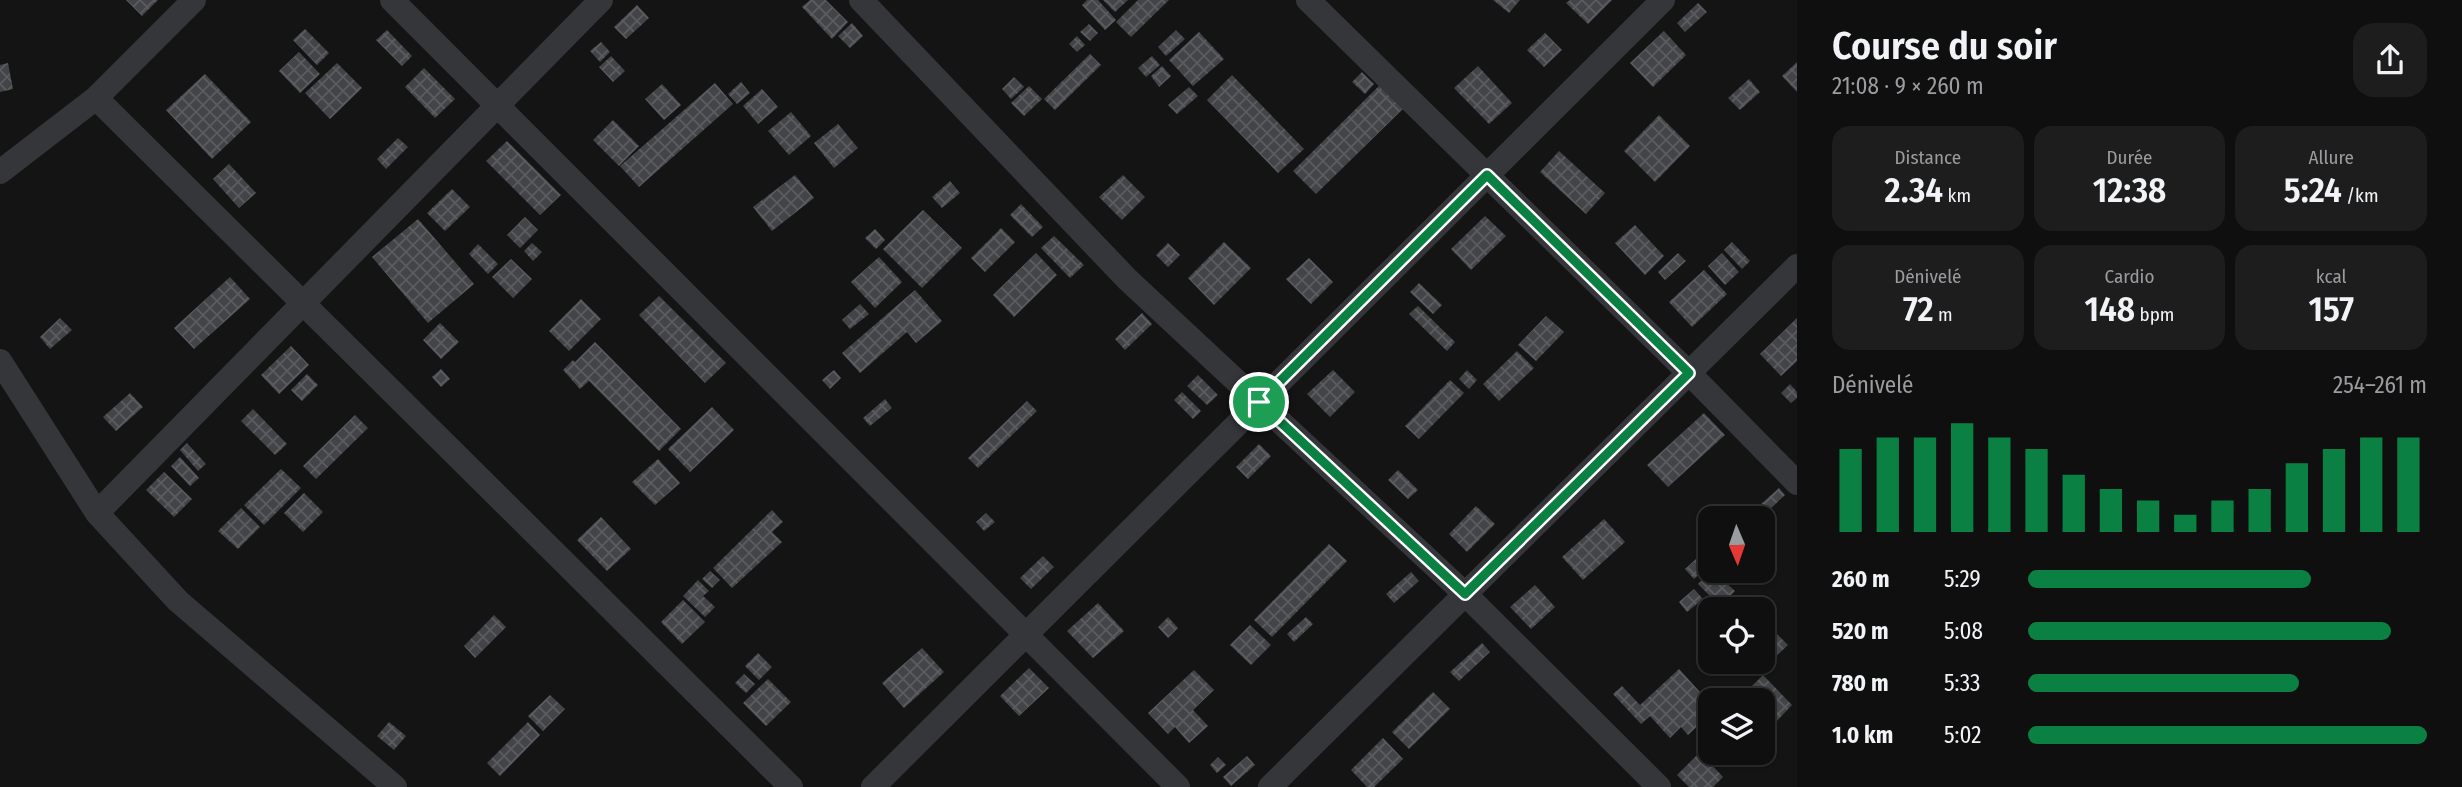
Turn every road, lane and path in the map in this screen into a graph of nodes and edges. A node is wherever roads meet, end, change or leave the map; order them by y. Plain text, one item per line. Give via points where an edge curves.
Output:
1 (194, 0) edge
2 (393, 0) edge
3 (601, 0) edge
4 (861, 0) edge
5 (1308, 0) edge
6 (1662, 0) edge
7 (96, 98) junction
8 (496, 104) junction
9 (0, 172) edge
10 (1487, 175) junction
11 (1797, 266) edge
12 (302, 303) junction
13 (0, 361) edge
14 (1689, 373) junction
15 (1259, 402) junction
16 (1797, 483) edge
17 (97, 513) junction
18 (1465, 594) junction
19 (1026, 634) junction
20 (395, 787) edge
21 (790, 787) edge
22 (873, 787) edge
23 (1178, 787) edge
24 (1270, 787) edge
25 (1659, 787) edge

1 - 7 street
2 - 8 street
3 - 8 street
4 - 15 street via 1127,279
5 - 10 street
6 - 10 street
7 - 9 street
7 - 12 street
8 - 12 street
8 - 19 street
10 - 14 street
10 - 15 street
11 - 14 street
12 - 17 street
12 - 21 street
13 - 17 street
14 - 16 street
14 - 18 street
15 - 18 street
15 - 19 street
17 - 20 street via 178,601
18 - 24 street
18 - 25 street
19 - 22 street
19 - 23 street

